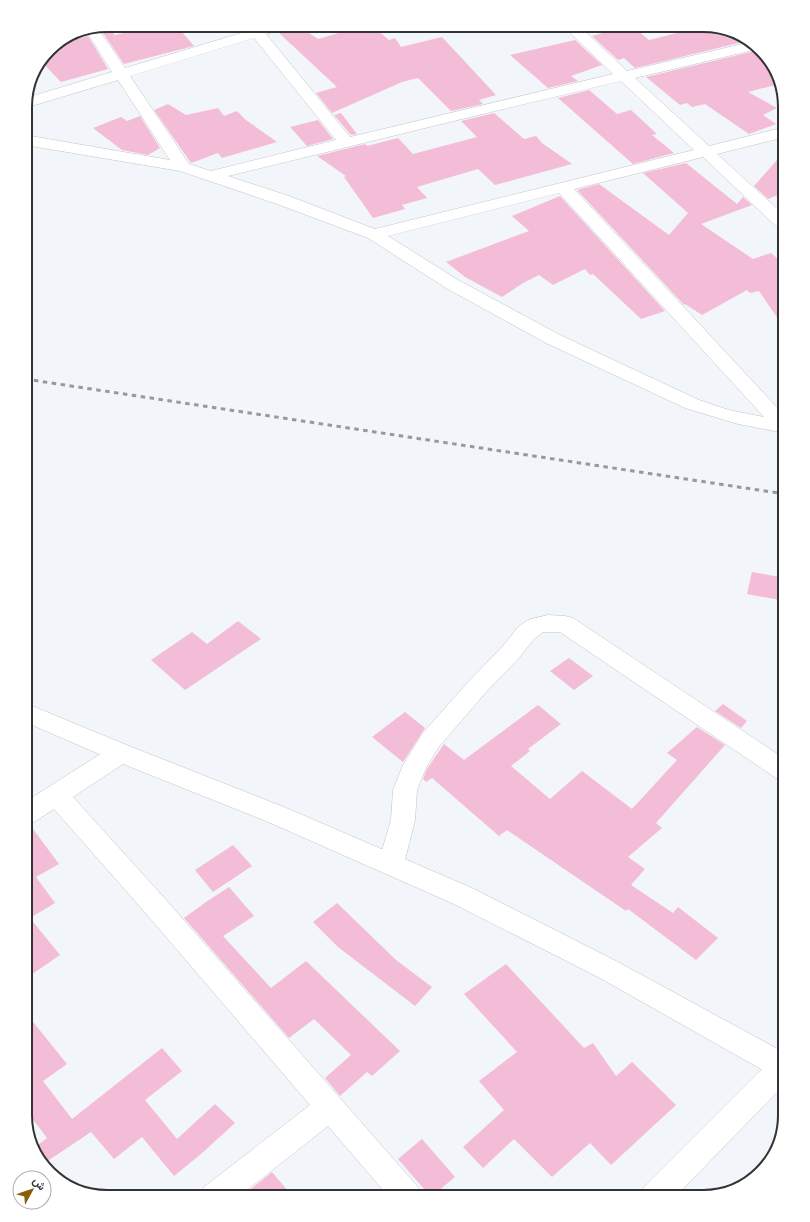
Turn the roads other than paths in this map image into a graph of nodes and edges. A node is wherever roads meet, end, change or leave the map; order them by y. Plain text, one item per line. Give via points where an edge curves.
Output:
1 (245, 32) edge
2 (256, 32) edge
3 (577, 32) edge
4 (94, 33) edge
5 (749, 47) edge
6 (122, 74) junction
7 (624, 76) junction
8 (32, 101) edge
9 (778, 134) edge
10 (32, 141) edge
11 (347, 143) junction
12 (705, 152) junction
13 (183, 167) junction
14 (210, 176) junction
15 (564, 188) junction
16 (778, 219) edge
17 (374, 234) junction
18 (778, 420) edge
19 (778, 426) edge
20 (32, 715) edge
21 (121, 754) junction
22 (778, 766) edge
23 (56, 795) junction
24 (32, 810) edge
25 (391, 864) junction
26 (778, 1064) edge
27 (778, 1073) edge
28 (329, 1108) junction
29 (223, 1190) edge
30 (402, 1190) edge
31 (661, 1190) edge

1 - 6 street
2 - 11 street
3 - 7 street
4 - 6 street
5 - 7 street
6 - 8 street
6 - 13 street
7 - 11 street
7 - 12 street
9 - 12 street
10 - 13 street
11 - 14 street
12 - 15 street
12 - 16 street
13 - 14 street
14 - 17 street
15 - 17 street
15 - 18 street
17 - 19 street via 452,284 560,342 715,413
20 - 21 street
21 - 23 street
21 - 25 street via 275,814
22 - 25 street via 565,624 548,623 536,626 526,633 430,741 415,765 405,790 403,820
23 - 24 street
23 - 28 street
25 - 26 street via 463,896 609,970
27 - 31 street
28 - 29 street
28 - 30 street

